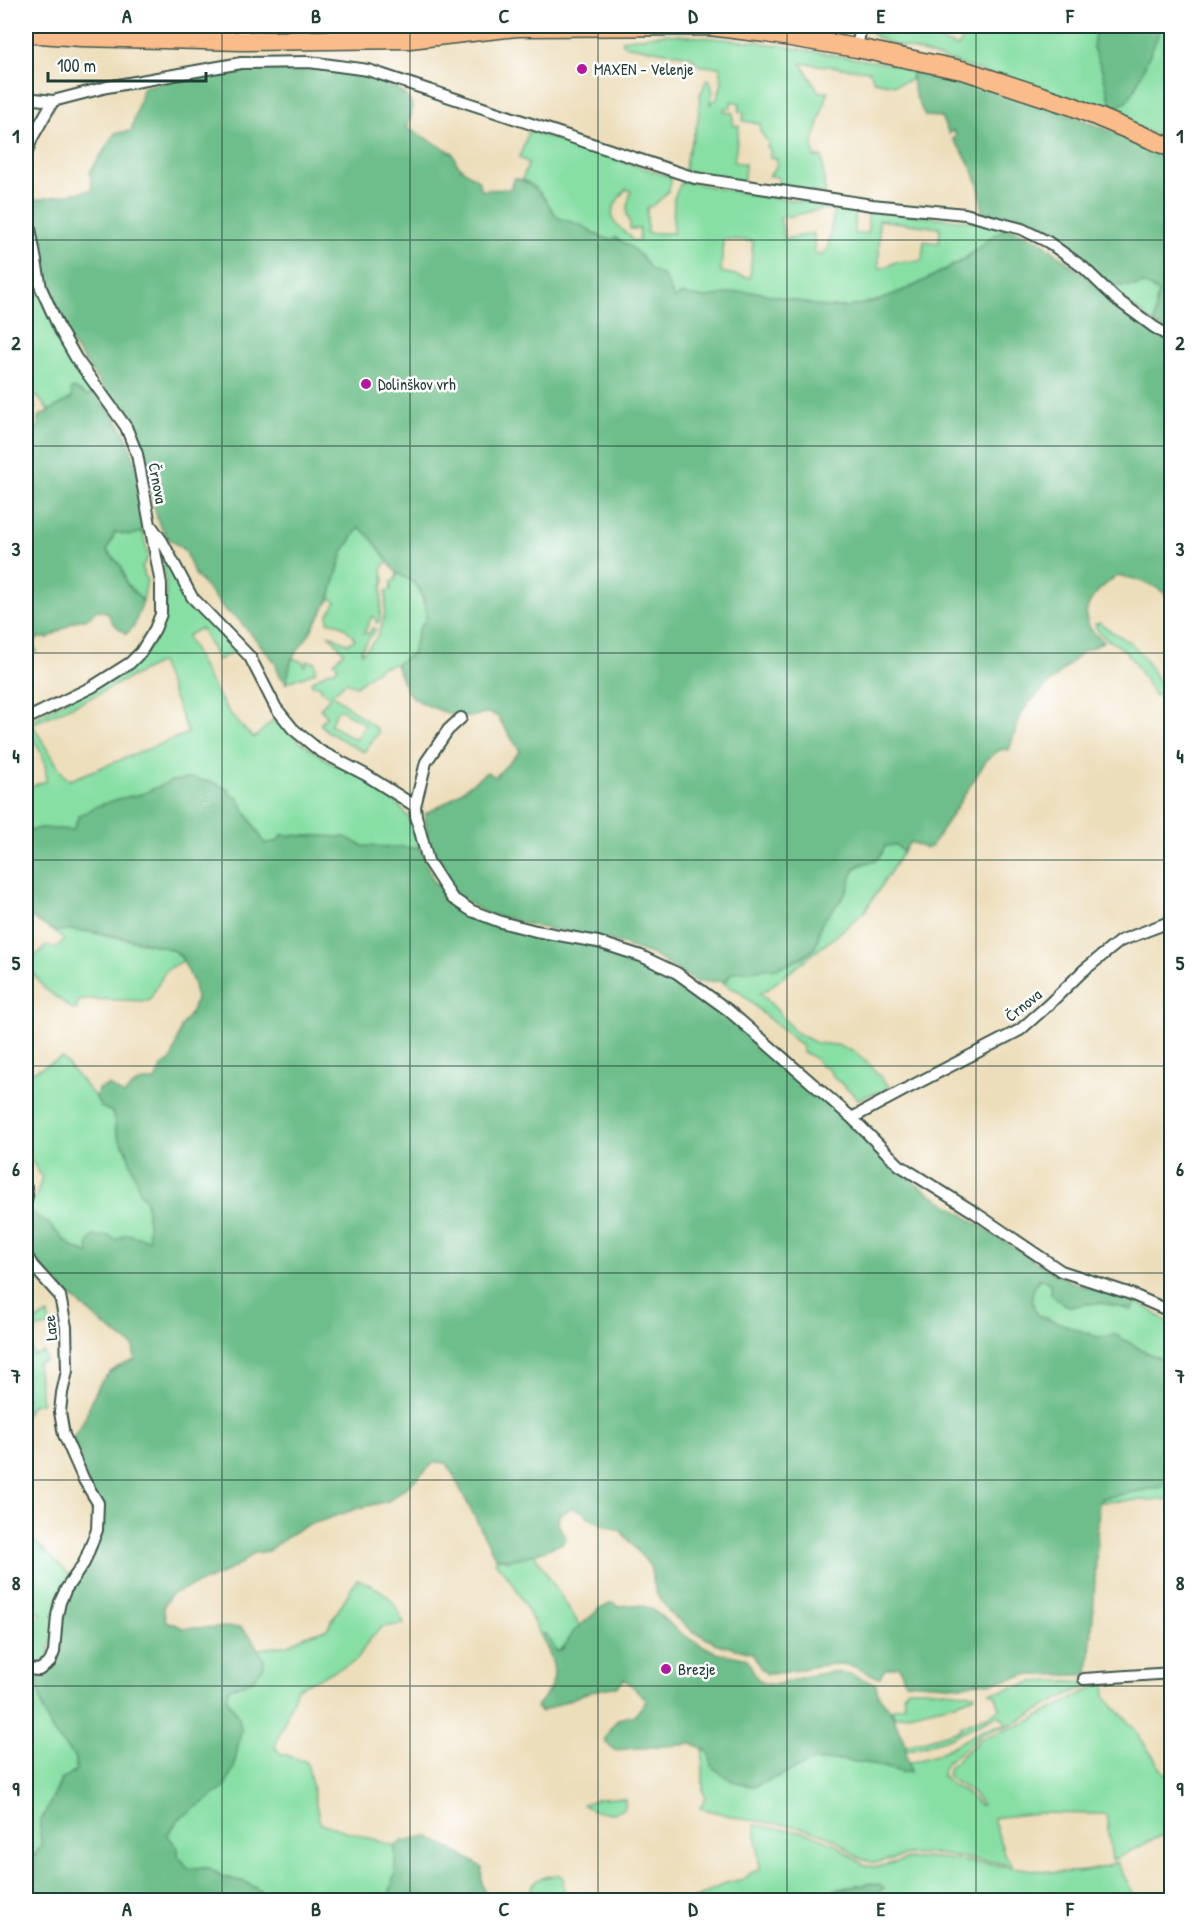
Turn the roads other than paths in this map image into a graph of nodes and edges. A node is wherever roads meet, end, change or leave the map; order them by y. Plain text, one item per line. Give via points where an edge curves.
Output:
1 (861, 26) edge
2 (26, 33) edge
3 (243, 33) edge
4 (857, 48) junction
5 (26, 98) edge
6 (53, 101) junction
7 (1172, 148) edge
8 (26, 155) edge
9 (26, 207) edge
10 (1172, 338) edge
11 (152, 527) junction
12 (461, 718) dead end
13 (26, 719) edge
14 (415, 806) junction
15 (1172, 921) edge
16 (852, 1118) junction
17 (26, 1188) edge
18 (26, 1201) edge
19 (26, 1254) edge
20 (1172, 1312) edge
21 (26, 1669) edge
22 (1172, 1673) edge
23 (1084, 1679) dead end

1 - 4 street
2 - 3 main road via 81,37
3 - 4 main road via 410,39 517,27 699,26
4 - 7 main road via 966,71 1072,106
5 - 6 street
6 - 8 street
6 - 10 street via 107,87 242,63 309,62 368,70 695,178 872,205 964,214 1022,229 1084,268 1116,299
9 - 11 street, Črnova via 41,288 76,358 131,436
11 - 13 street, Črnova via 161,614 141,652 106,679
11 - 14 street via 192,597 250,657 276,708 292,729 320,751
12 - 14 street via 426,762
14 - 16 street via 428,861 452,898 501,922 598,942 676,973 728,1010
15 - 16 street, Črnova via 1120,941 1020,1030
16 - 20 street via 899,1165 1061,1271
17 - 18 street
19 - 21 street, Laze via 60,1296 66,1327 67,1371 60,1412 64,1435 98,1503 97,1530 84,1563 60,1602 50,1662 39,1670
22 - 23 street

